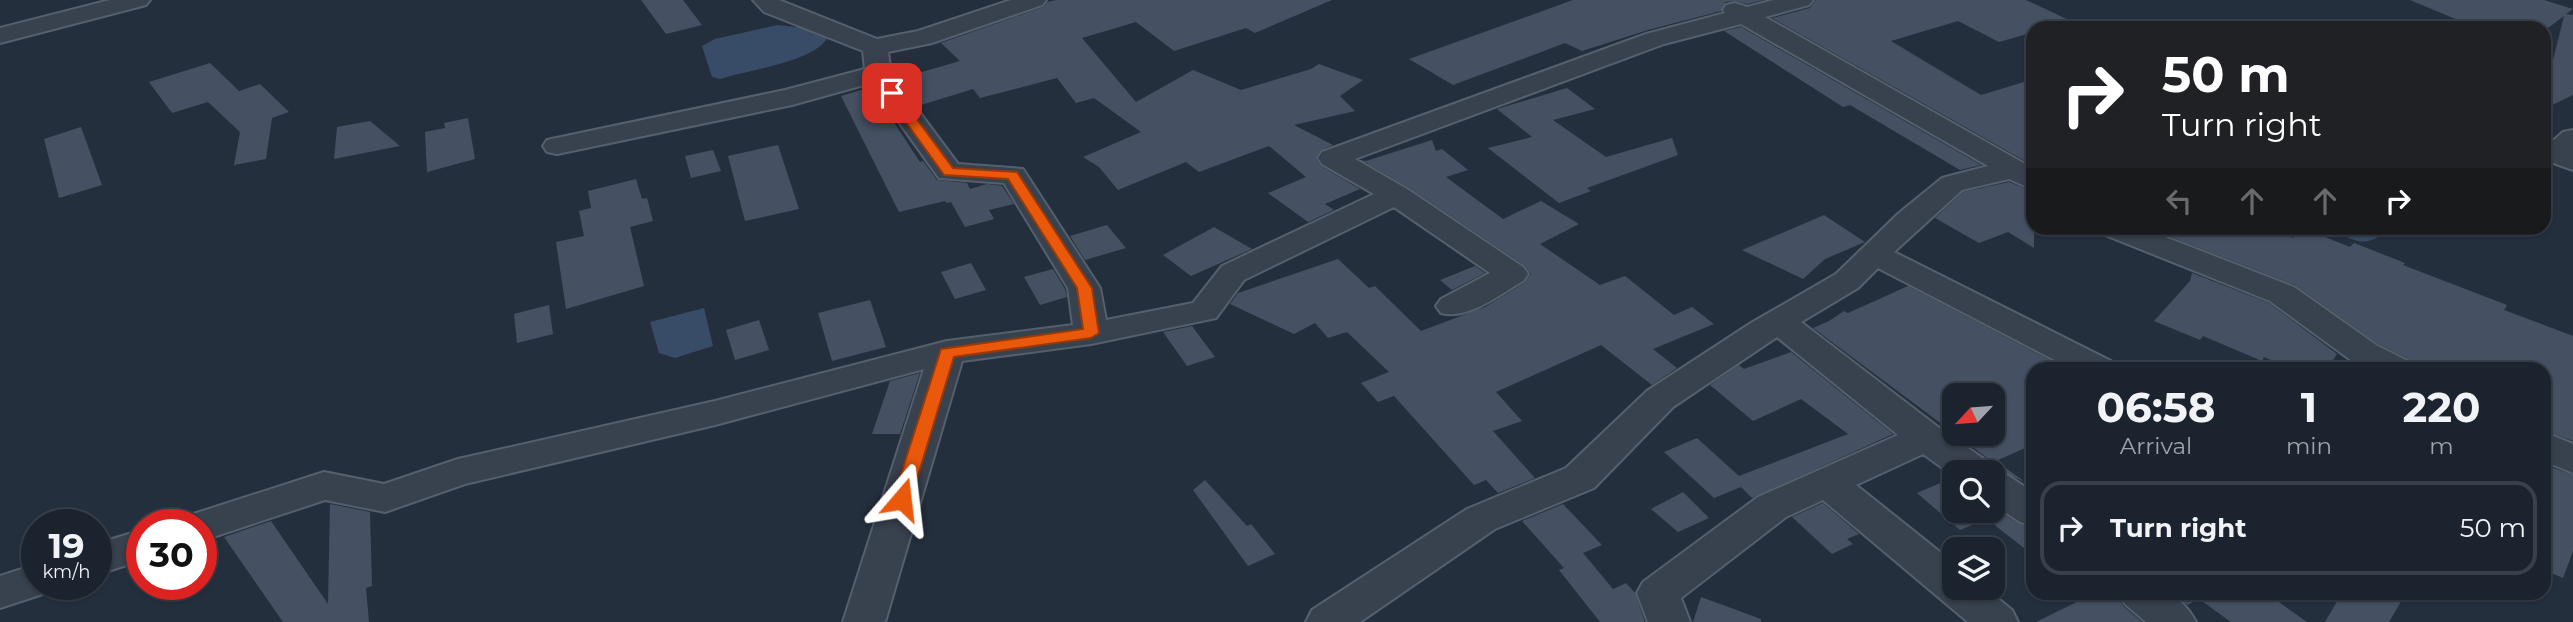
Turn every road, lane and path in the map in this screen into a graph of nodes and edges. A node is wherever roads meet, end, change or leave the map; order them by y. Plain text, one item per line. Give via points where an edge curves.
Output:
1 (138, 0) edge
2 (765, 0) edge
3 (1034, 0) edge
4 (1714, 0) edge
5 (1801, 0) edge
6 (1747, 15) junction
7 (0, 36) edge
8 (876, 60) junction
9 (2573, 138) edge
10 (557, 146) dead end
11 (2573, 161) edge
12 (2023, 175) edge
13 (1396, 195) junction
14 (2134, 235) edge
15 (1873, 255) junction
16 (1453, 306) dead end
17 (1779, 322) junction
18 (1091, 333) junction
19 (947, 352) junction
20 (2086, 362) edge
21 (2383, 362) edge
22 (1924, 438) junction
23 (2551, 449) edge
24 (1957, 460) edge
25 (2573, 460) edge
26 (1827, 482) junction
27 (2005, 493) edge
28 (2026, 507) edge
29 (217, 521) edge
30 (1942, 577) edge
31 (21, 585) edge
32 (0, 592) edge
33 (1970, 600) edge
34 (2148, 600) edge
35 (864, 622) edge
36 (1327, 622) edge
37 (1669, 622) edge
38 (1997, 622) edge
39 (2175, 622) edge

1 - 7 street
2 - 8 street
3 - 8 street via 923,38
4 - 6 street
5 - 6 street
6 - 12 street
6 - 13 street via 1655,39 1332,159
8 - 10 street via 792,97
8 - 18 street via 948,172 1013,175 1084,288
9 - 11 street via 2555,154
12 - 15 street via 1952,184
13 - 16 street via 1512,274
13 - 18 street via 1233,273 1204,311
14 - 21 street via 2282,294
15 - 17 street via 1847,281
15 - 20 street
17 - 22 street
17 - 36 street via 1660,399 1580,478 1482,519
18 - 19 street
19 - 29 street via 715,413 458,472 385,498 324,486
19 - 35 street
22 - 24 street
22 - 26 street
23 - 25 street
26 - 30 street
26 - 37 street via 1772,507 1658,593
27 - 28 street
31 - 32 street
33 - 38 street
34 - 39 street

